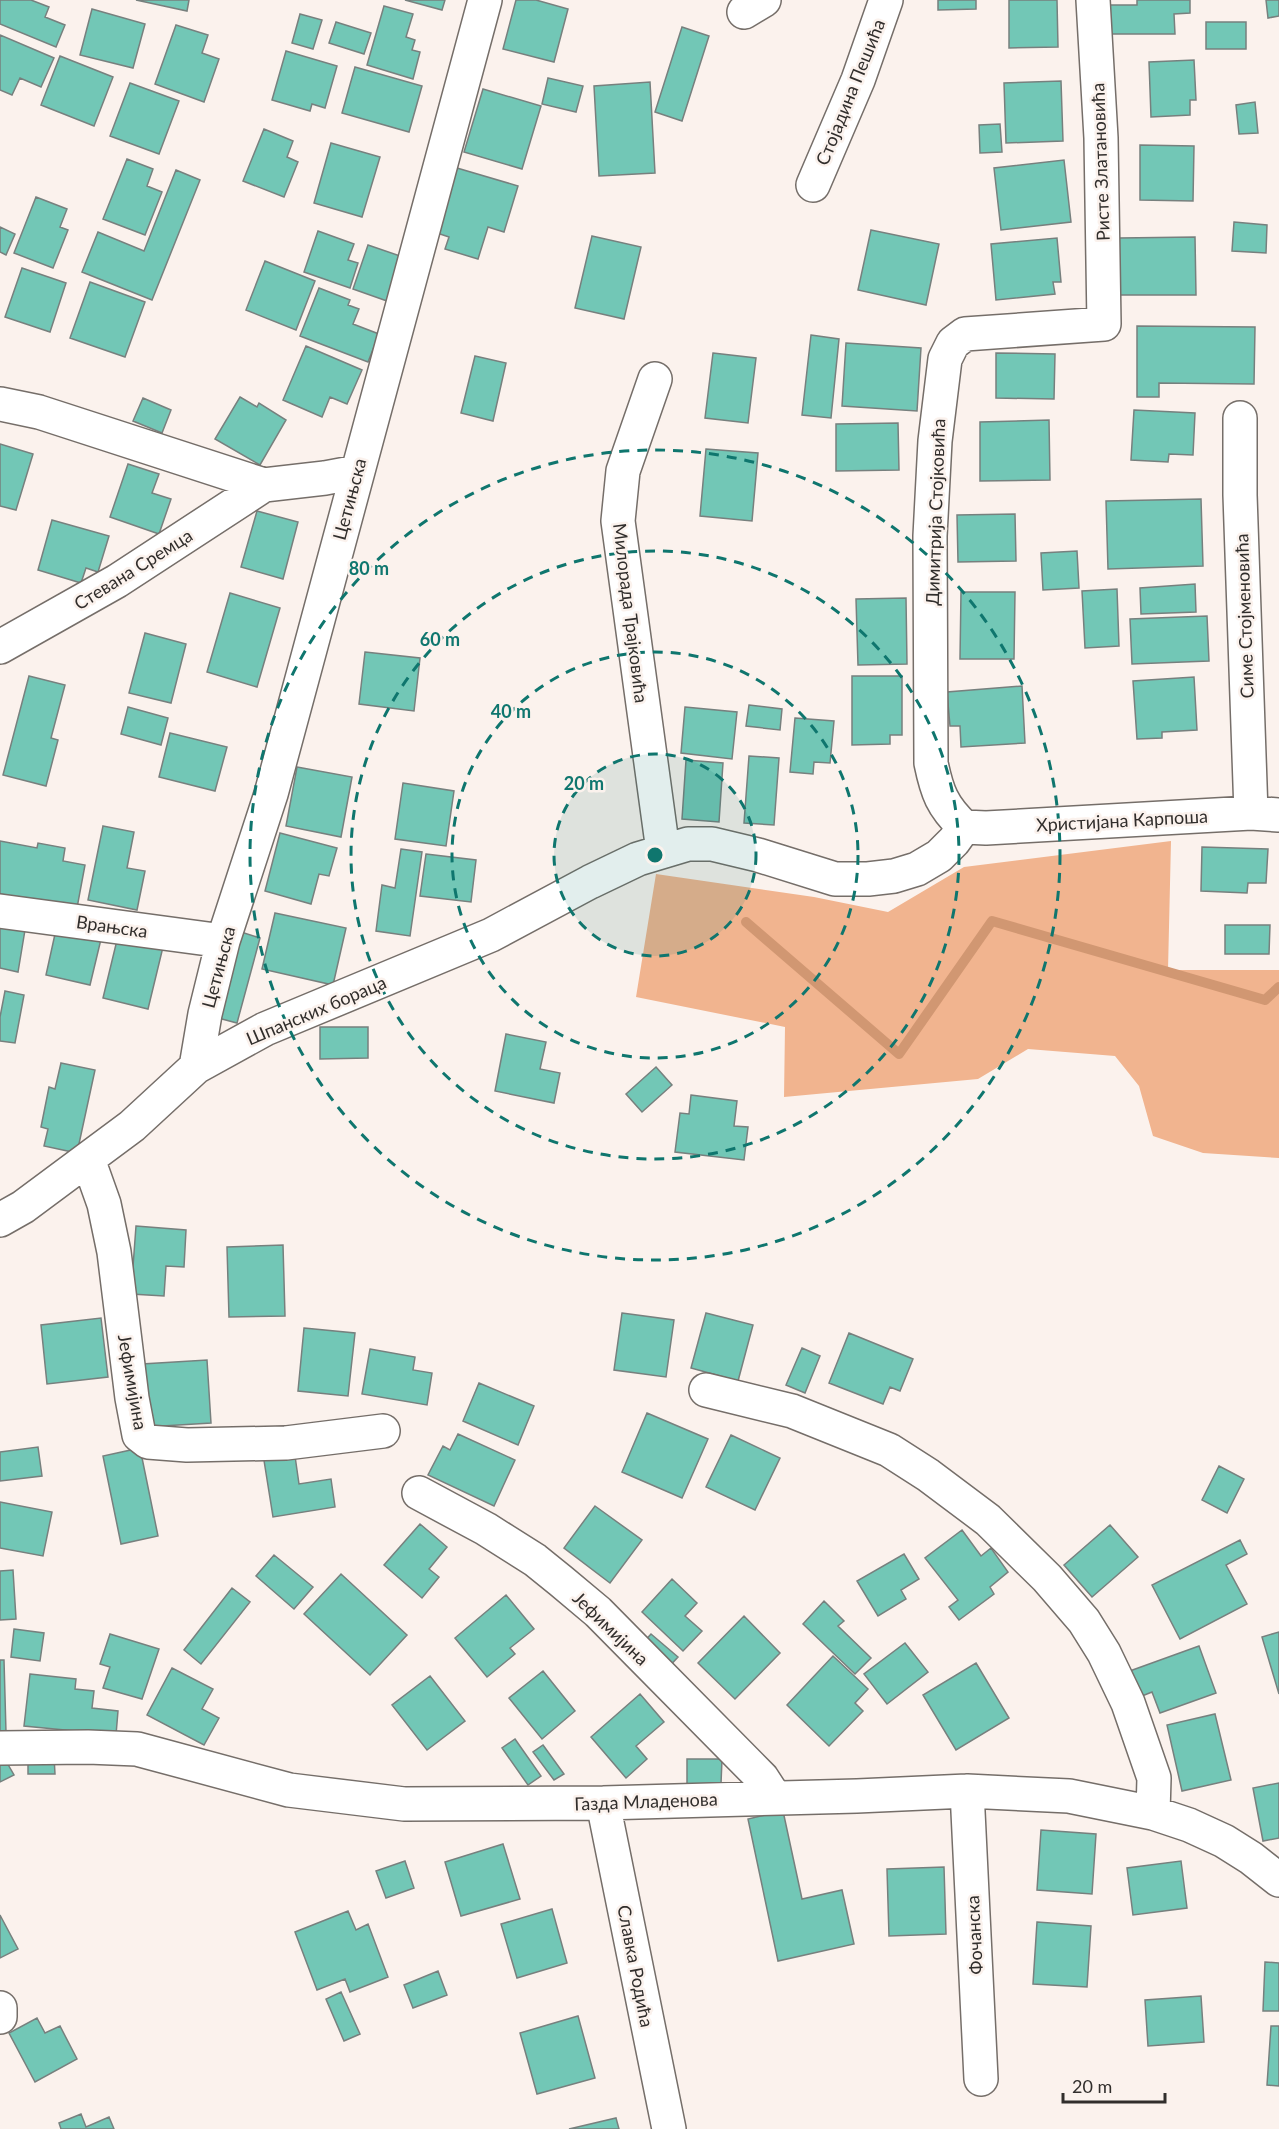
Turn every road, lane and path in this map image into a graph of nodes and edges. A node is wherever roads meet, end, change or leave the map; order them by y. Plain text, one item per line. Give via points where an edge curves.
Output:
1 (485, 0) edge
2 (886, 0) edge
3 (1093, 0) edge
4 (813, 185) dead end
5 (1104, 324) joint
6 (655, 379) dead end
7 (0, 404) edge
8 (1240, 418) dead end
9 (357, 472) junction
10 (264, 485) junction
11 (0, 647) edge
12 (1265, 814) edge
13 (964, 827) junction
14 (663, 851) junction
15 (0, 911) edge
16 (224, 941) junction
17 (196, 1067) junction
18 (88, 1160) junction
19 (0, 1220) edge
20 (706, 1390) dead end
21 (383, 1431) dead end
22 (419, 1493) dead end
23 (0, 1748) edge
24 (967, 1791) junction
25 (775, 1798) junction
26 (603, 1803) junction
27 (1153, 1813) junction
28 (1279, 1880) edge
29 (0, 2008) edge
30 (0, 2017) edge
31 (981, 2079) dead end
32 (669, 2129) edge

1 - 9 street, Цетињска
2 - 4 street, Стојадина Пешића via 858,80
3 - 5 street, Ристе Златановића via 1101,138
5 - 13 street, Димитрија Стојковића via 964,334 953,343 945,359 935,441 930,536 931,763 936,788 948,812
6 - 14 street, Милорада Трајковића via 623,471 618,521
7 - 10 street, Стевана Сремца via 39,412
8 - 12 street, Симе Стојменовића via 1240,495
9 - 10 street, Стевана Сремца
9 - 16 street, Цетињска via 271,794
10 - 11 street, Стевана Сремца via 117,581
12 - 13 street, Христијана Карпоша
13 - 14 street, Шпанских бораца via 939,856 917,869 868,879 835,879 711,844 688,844
14 - 17 street, Шпанских бораца via 638,859 491,935 265,1029
15 - 16 street, Врањска
16 - 17 street, Цетињска
17 - 18 street, Шпанских бораца
18 - 19 street, Шпанских бораца
18 - 21 street, Јефимијина via 104,1204 114,1252 139,1435 158,1444 286,1443
20 - 27 street via 792,1411 889,1450 988,1520 1047,1578 1084,1621 1104,1653 1128,1703 1154,1778
22 - 25 street, Јефимијина via 535,1560 598,1612 762,1778
23 - 26 street, Газда Младенова via 137,1749 289,1790 404,1804
24 - 25 street, Газда Младенова
24 - 27 street, Газда Младенова via 1069,1796
24 - 31 street, Фочанска
25 - 26 street, Газда Младенова
26 - 32 street, Славка Родића
27 - 28 street, Газда Младенова via 1224,1841
29 - 30 street

